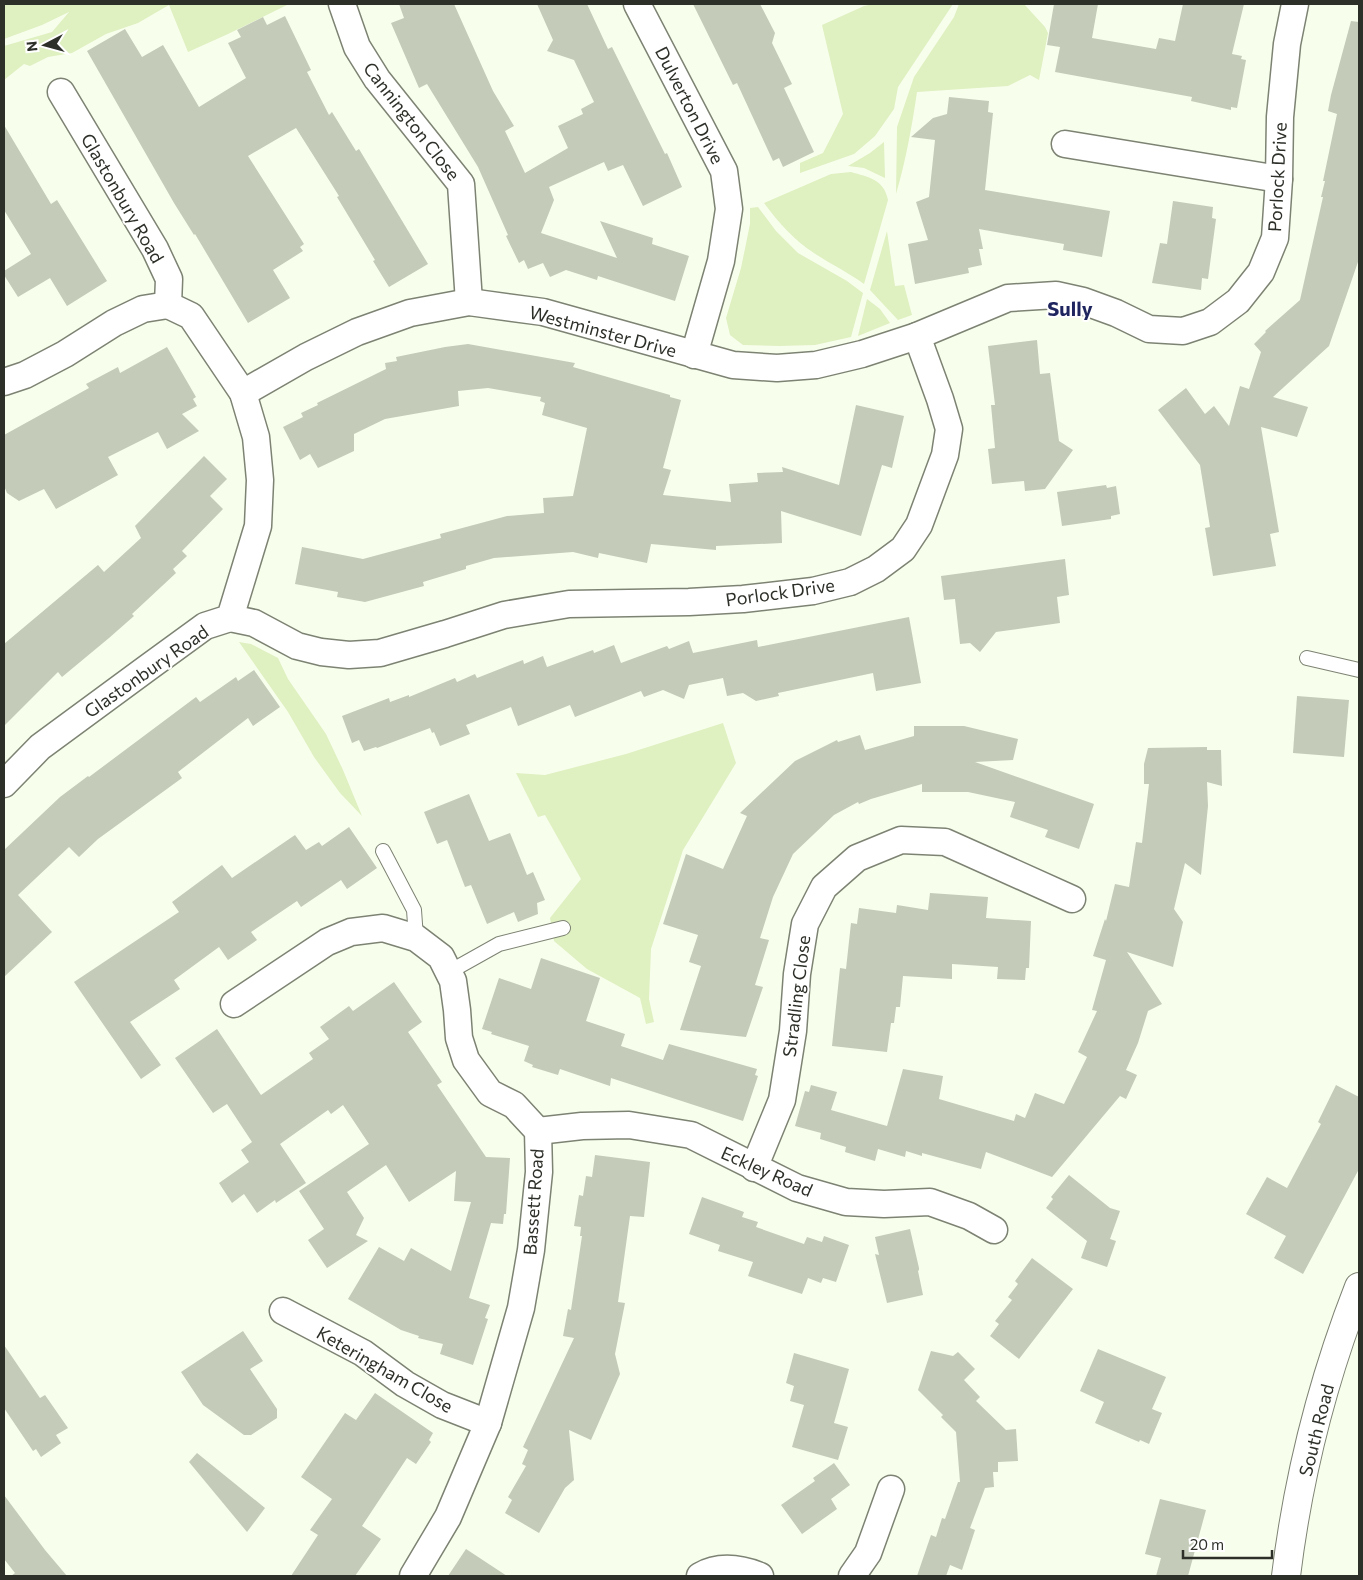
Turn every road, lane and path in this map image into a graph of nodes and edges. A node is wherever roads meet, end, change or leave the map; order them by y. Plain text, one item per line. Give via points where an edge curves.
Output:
1 (342, 4) edge
2 (637, 4) edge
3 (1295, 4) edge
4 (61, 92) dead end
5 (1066, 144) dead end
6 (1280, 179) junction
7 (469, 302) junction
8 (168, 304) junction
9 (917, 336) junction
10 (694, 355) junction
11 (4, 382) edge
12 (242, 392) junction
13 (230, 618) junction
14 (1307, 658) dead end
15 (1359, 670) edge
16 (4, 784) edge
17 (383, 851) dead end
18 (1072, 898) dead end
19 (563, 928) dead end
20 (416, 938) junction
21 (449, 972) junction
22 (234, 1004) dead end
23 (538, 1131) junction
24 (754, 1168) junction
25 (994, 1230) dead end
26 (1359, 1286) edge
27 (283, 1311) dead end
28 (488, 1423) junction
29 (891, 1488) dead end
30 (413, 1576) edge
31 (700, 1576) edge
32 (760, 1576) edge
33 (852, 1576) edge
34 (1286, 1576) edge

1 - 7 street, Cannington Close via 357,47 377,79 461,184
2 - 10 street, Dulverton Drive via 724,170 729,209 721,261
3 - 6 street, Porlock Drive via 1287,44 1281,108
4 - 8 street, Glastonbury Road via 155,249 169,279
5 - 6 street
6 - 9 street, Porlock Drive via 1275,238 1261,272 1238,301 1210,322 1183,331 1149,329 1083,301 1056,295 1035,295 1008,298
7 - 10 street, Westminster Drive via 543,312
7 - 12 street, Westminster Drive via 410,314 357,332
8 - 11 street via 143,309 25,376
8 - 12 street, Glastonbury Road via 191,316
9 - 10 street, Westminster Drive via 816,365 777,368 733,365
9 - 13 street, Porlock Drive via 949,429 945,455 919,526 903,549 876,569 850,582 813,591 743,599 570,604 504,615 380,653 321,652 297,646 254,623
12 - 13 street, Glastonbury Road via 256,437 260,480 258,526
13 - 16 street, Glastonbury Road via 205,626 154,663 40,748
14 - 15 lane
17 - 20 lane via 414,910
18 - 24 street, Stradling Close via 945,842 901,840 857,858 824,887 805,924 782,1100
19 - 21 lane via 499,944
20 - 21 street, Bassett Road via 441,957
20 - 22 street, Bassett Road via 383,928 351,932 327,942
21 - 23 street, Bassett Road via 453,981 459,1038 466,1060 490,1093 514,1105
23 - 24 street, Eckley Road via 629,1125 656,1129 691,1135
23 - 28 street, Bassett Road via 539,1172 531,1250 521,1308
24 - 25 street, Eckley Road via 797,1188 846,1202 930,1202 969,1216
26 - 34 main road, South Road via 1328,1380 1307,1460
27 - 28 street, Keteringham Close via 363,1353 442,1406
28 - 30 street, Bassett Road via 448,1517
29 - 33 street via 868,1553
31 - 32 street via 733,1568

